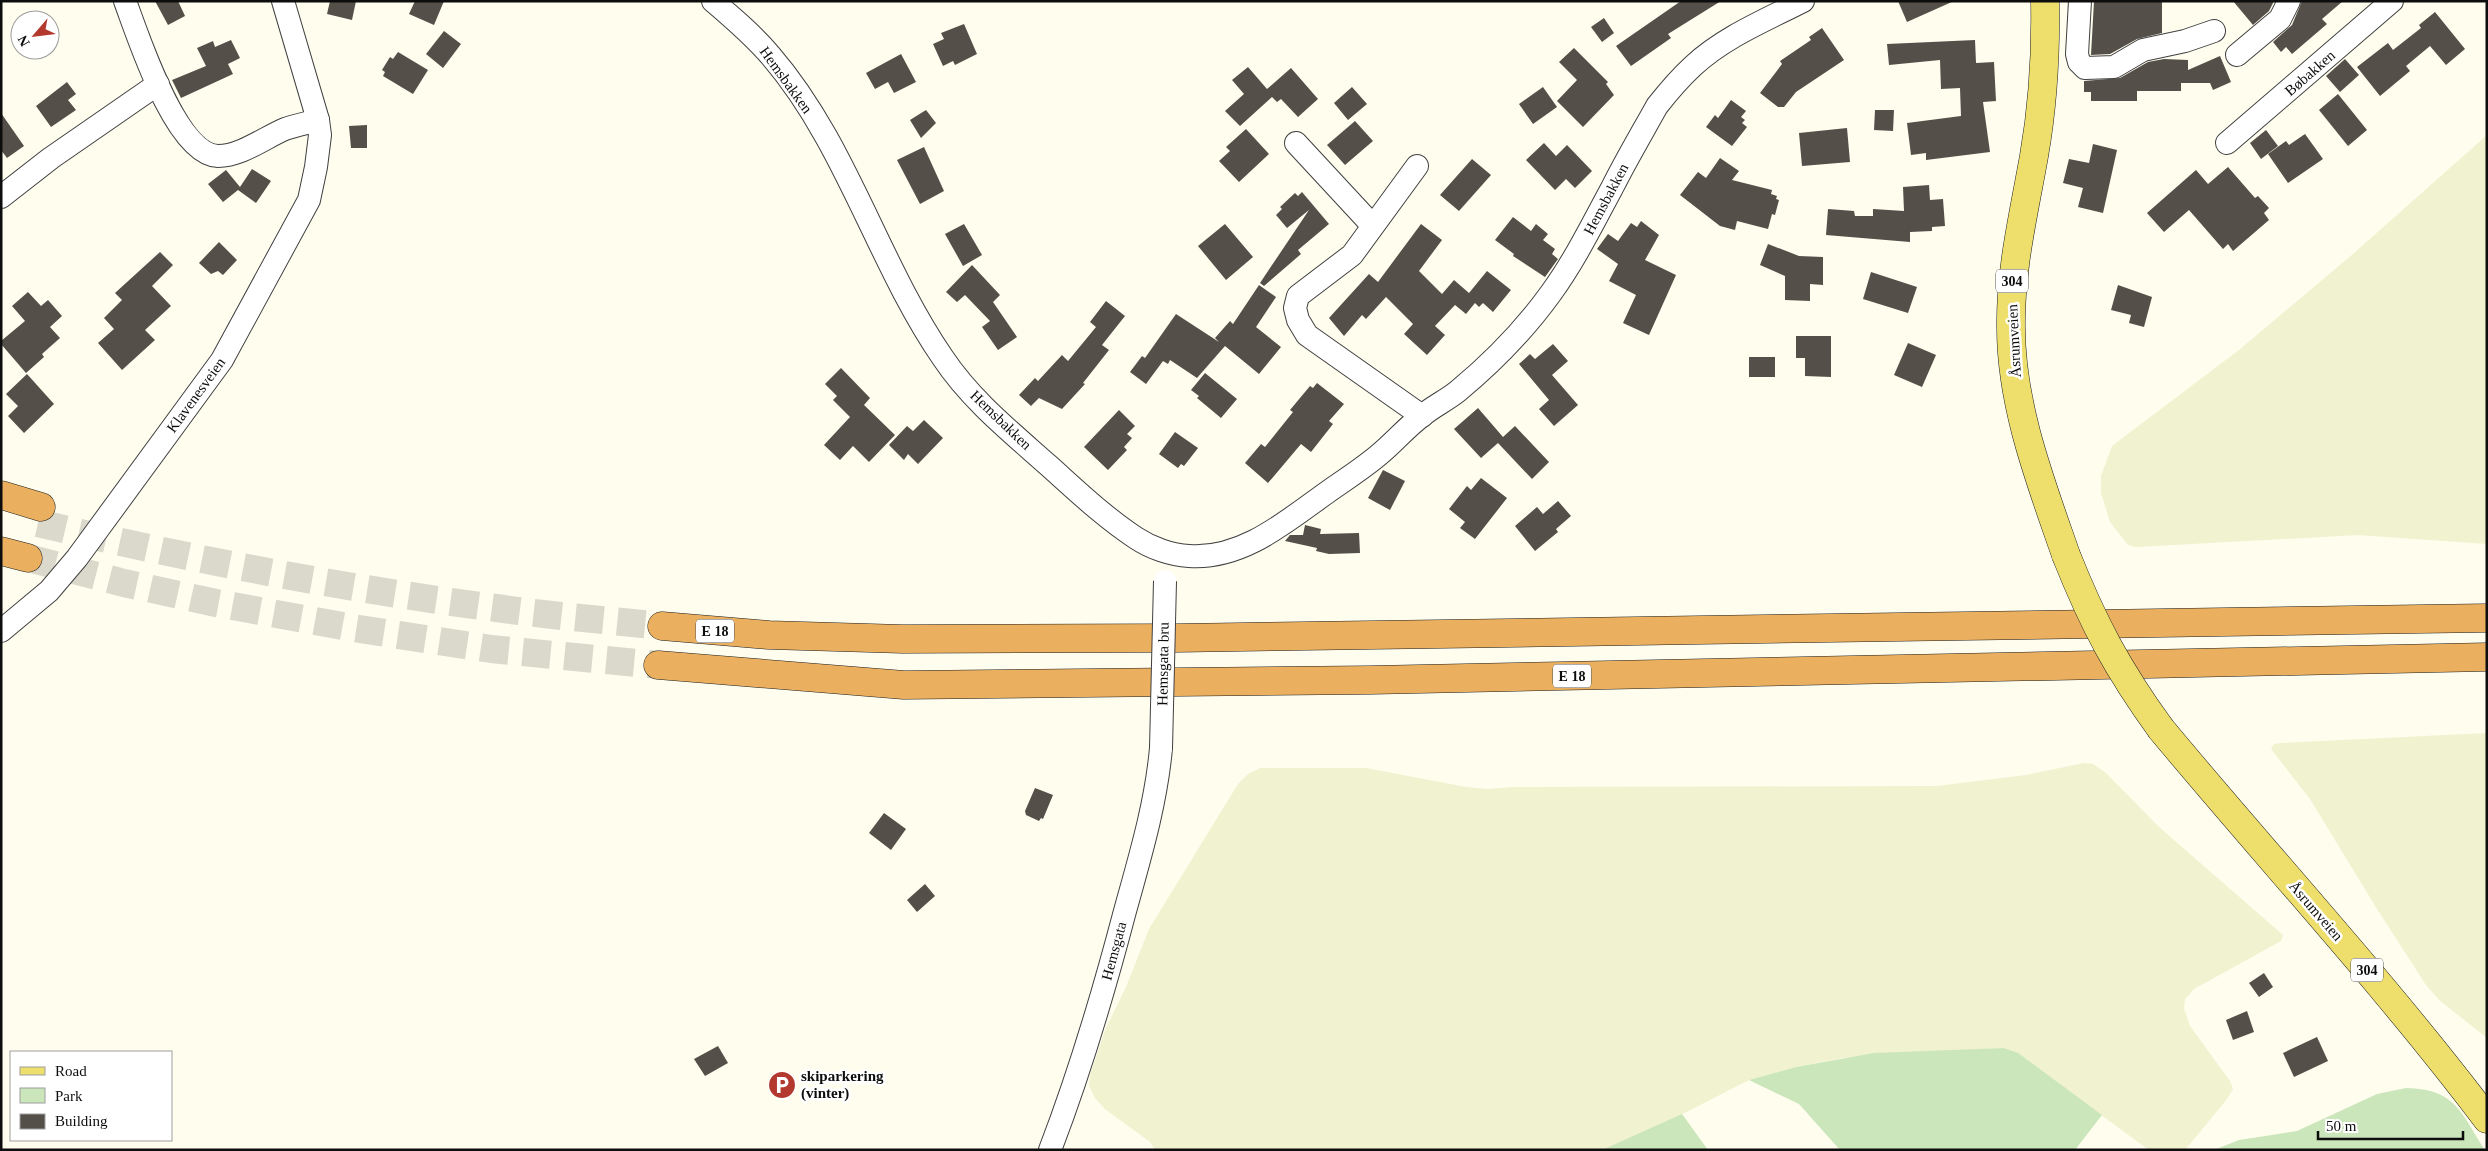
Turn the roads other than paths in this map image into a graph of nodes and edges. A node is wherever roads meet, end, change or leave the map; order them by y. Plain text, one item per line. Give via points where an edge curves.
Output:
1 (125, 1) edge
2 (284, 1) edge
3 (713, 1) edge
4 (1803, 1) edge
5 (2045, 1) edge
6 (2080, 1) edge
7 (2289, 1) edge
8 (2392, 1) edge
9 (2214, 31) dead end
10 (2237, 55) dead end
11 (158, 84) junction
12 (318, 120) junction
13 (1296, 143) dead end
14 (2227, 143) dead end
15 (1417, 166) dead end
16 (1, 197) edge
17 (1372, 225) junction
18 (1422, 416) junction
19 (1, 495) edge
20 (1, 513) edge
21 (1, 551) edge
22 (1168, 553) junction
23 (17, 566) tunnel mouth
24 (2487, 618) edge
25 (662, 626) tunnel mouth
26 (1, 631) edge
27 (2487, 657) edge
28 (658, 665) tunnel mouth
29 (1161, 748) joint
30 (2487, 1119) edge
31 (1050, 1150) edge

1 - 11 street via 144,57
2 - 12 street, Klavenesveien
3 - 22 street, Hemsbakken via 771,55 795,88 845,173 915,313 962,383 1102,513 1137,539
4 - 18 street, Hemsbakken via 1717,47 1674,86 1657,106 1576,255 1546,300 1482,370 1455,394
5 - 30 main road, Åsrumveien / 304, bridge via 2041,111 2017,249 2011,329 2016,388 2045,494 2066,555 2092,620 2113,659 2161,729 2374,978
6 - 9 street via 2077,54 2085,68 2114,67 2143,50
7 - 10 street via 2280,19
8 - 14 street, Bøbakken
11 - 12 street via 183,131 191,142 208,154 230,154 286,129
11 - 16 street
12 - 26 street, Klavenesveien via 320,135 309,200 222,360 77,558 48,591
13 - 17 street
15 - 17 street
17 - 18 street via 1352,255 1298,296 1295,308 1298,320 1306,335
18 - 22 street, Hemsbakken via 1378,456 1258,539 1214,554 1191,557
19 - 20 highway via 40,515
21 - 23 highway
22 - 29 street, Hemsgata bru, bridge
24 - 25 highway, E 18 via 1178,638 903,639 769,635
27 - 28 highway, E 18 via 1381,680 914,684
29 - 31 street, Hemsgata via 1150,822 1103,994

